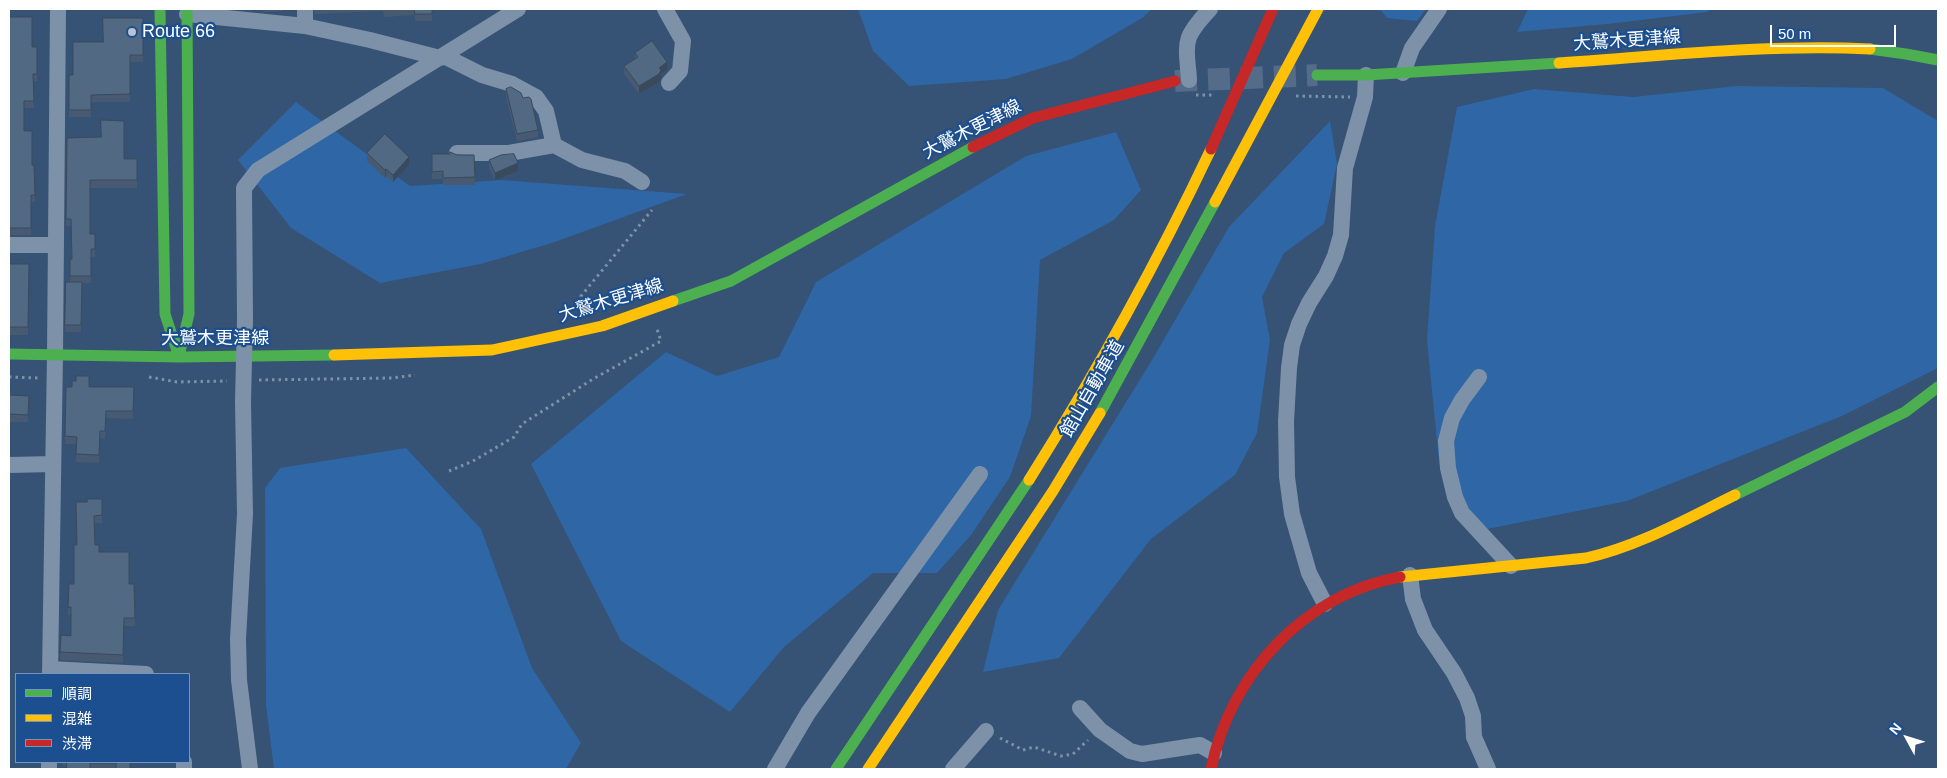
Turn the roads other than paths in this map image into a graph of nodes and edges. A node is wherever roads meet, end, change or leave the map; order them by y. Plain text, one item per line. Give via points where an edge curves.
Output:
1 (58, 9) edge
2 (160, 9) edge
3 (305, 9) edge
4 (518, 9) edge
5 (665, 9) edge
6 (1210, 9) edge
7 (1273, 9) edge
8 (1318, 9) edge
9 (1439, 9) edge
10 (187, 11) edge
11 (305, 26) junction
12 (442, 57) junction
13 (1938, 60) edge
14 (1403, 73) junction
15 (1318, 75) tunnel mouth
16 (1366, 75) junction
17 (669, 83) dead end
18 (1185, 85) joint
19 (554, 146) junction
20 (457, 154) edge
21 (642, 182) dead end
22 (9, 245) edge
23 (56, 245) junction
24 (9, 354) edge
25 (55, 354) junction
26 (179, 357) junction
27 (1479, 378) dead end
28 (1938, 387) edge
29 (53, 464) junction
30 (9, 465) edge
31 (980, 474) dead end
32 (1511, 566) junction
33 (1410, 575) junction
34 (1325, 604) junction
35 (50, 672) edge
36 (98, 673) edge
37 (1080, 708) dead end
38 (986, 731) road end
39 (1214, 753) junction
40 (250, 769) edge
41 (775, 769) edge
42 (836, 769) edge
43 (868, 769) edge
44 (953, 769) edge
45 (1211, 769) edge
46 (1488, 769) edge

1 - 23 street
2 - 26 main road via 165,314
3 - 11 street
4 - 12 street
5 - 17 street via 683,41 680,71
6 - 18 street via 1192,28 1186,43
7 - 42 main road, 館山自動車道 via 1192,190 1144,287 1090,382 932,629
8 - 43 main road, 館山自動車道 via 1113,392 1053,491
9 - 14 street via 1412,48
10 - 11 street
10 - 26 main road via 189,314
11 - 12 street
12 - 19 street via 512,84 536,97 546,111
12 - 40 street, bridge via 258,170 244,188 245,514 238,639 239,680
13 - 14 main road, 大鷲木更津線 via 1905,53 1790,48
14 - 16 main road, 大鷲木更津線
15 - 16 main road, 大鷲木更津線
16 - 34 street via 1365,97 1345,168 1341,235 1326,276 1299,324 1289,368 1287,477 1292,514 1309,573
18 - 26 main road, 大鷲木更津線 via 1033,118 975,146 731,281 602,326 492,350 383,355
19 - 20 street via 509,153
19 - 21 street via 582,160 625,171
22 - 23 street
23 - 25 street
24 - 25 main road, 大鷲木更津線
25 - 26 main road, 大鷲木更津線
25 - 29 street
27 - 32 street via 1452,418 1446,441 1448,468 1462,514
28 - 32 main road via 1905,412 1643,540 1586,558
29 - 30 street
29 - 35 street
31 - 41 street via 808,712
32 - 33 main road
33 - 34 main road via 1357,588
33 - 46 street via 1413,599 1425,630 1467,698 1474,716 1474,737
34 - 39 main road via 1290,629 1265,655 1241,688
35 - 36 street
37 - 39 street via 1100,730 1130,751 1142,754 1200,746
38 - 44 street
39 - 45 main road

